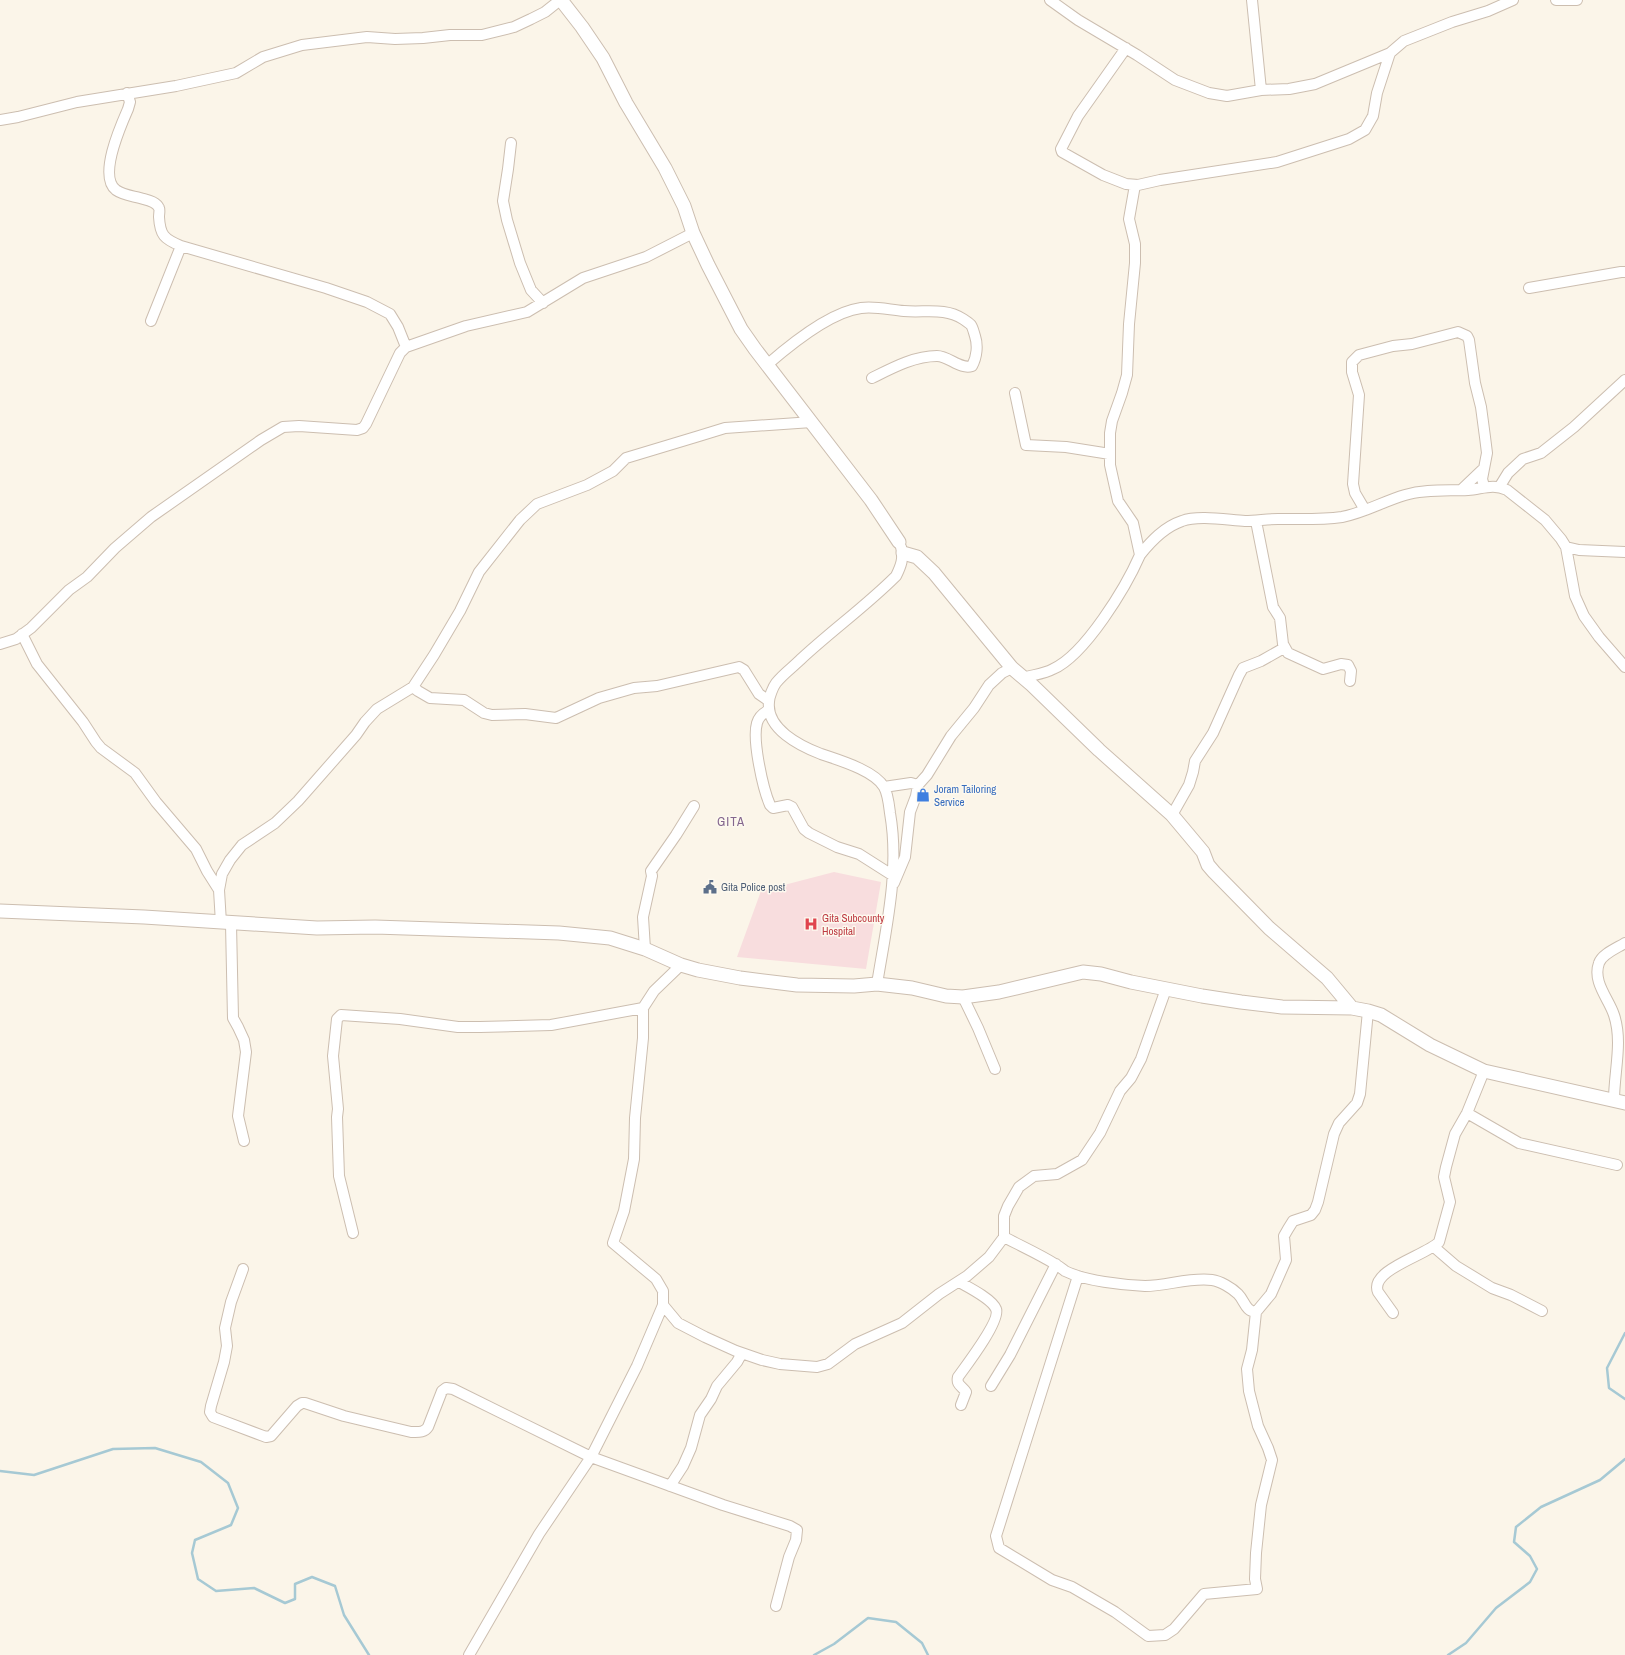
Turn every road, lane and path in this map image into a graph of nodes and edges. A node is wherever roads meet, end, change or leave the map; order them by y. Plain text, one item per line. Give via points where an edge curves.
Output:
1 (560, 0) edge
2 (1050, 0) edge
3 (1252, 0) edge
4 (1513, 0) edge
5 (1556, 0) edge
6 (1577, 0) edge
7 (1126, 48) junction
8 (1390, 53) junction
9 (1261, 90) junction
10 (127, 93) junction
11 (0, 120) edge
12 (511, 143) dead end
13 (1135, 185) junction
14 (694, 233) junction
15 (181, 246) junction
16 (1625, 272) edge
17 (1529, 288) dead end
18 (543, 303) junction
19 (151, 321) dead end
20 (406, 347) junction
21 (768, 364) junction
22 (872, 378) dead end
23 (1625, 380) edge
24 (1015, 393) dead end
25 (812, 422) junction
26 (1110, 454) junction
27 (1482, 470) junction
28 (1484, 486) junction
29 (1500, 486) junction
30 (1461, 490) junction
31 (1365, 510) junction
32 (1256, 521) junction
33 (1566, 547) junction
34 (901, 548) junction
35 (1625, 552) edge
36 (1140, 555) junction
37 (22, 634) junction
38 (0, 644) edge
39 (1284, 648) junction
40 (1625, 667) edge
41 (1012, 668) junction
42 (1023, 678) junction
43 (1350, 681) dead end
44 (413, 687) junction
45 (769, 705) junction
46 (918, 786) junction
47 (884, 787) junction
48 (694, 806) dead end
49 (1172, 815) junction
50 (892, 875) junction
51 (219, 890) junction
52 (891, 891) junction
53 (0, 911) edge
54 (226, 923) junction
55 (1625, 943) edge
56 (645, 949) junction
57 (681, 965) junction
58 (877, 984) junction
59 (1166, 989) junction
60 (963, 997) junction
61 (643, 1008) junction
62 (1352, 1008) junction
63 (1368, 1011) junction
64 (995, 1069) dead end
65 (1484, 1071) junction
66 (1619, 1101) edge
67 (1466, 1113) junction
68 (244, 1141) dead end
69 (1618, 1165) dead end
70 (353, 1233) dead end
71 (1004, 1237) junction
72 (1434, 1247) junction
73 (1056, 1264) junction
74 (243, 1269) dead end
75 (1078, 1276) junction
76 (959, 1282) junction
77 (663, 1305) junction
78 (1542, 1311) dead end
79 (1256, 1312) junction
80 (1393, 1313) dead end
81 (742, 1353) junction
82 (991, 1386) dead end
83 (961, 1405) dead end
84 (591, 1457) junction
85 (670, 1486) junction
86 (776, 1606) dead end
87 (469, 1655) edge

1 - 10 street via 545,12 514,27 482,35 395,40 367,37 302,45 263,57 236,73
1 - 14 street via 603,58 626,104 665,168
2 - 7 street
3 - 9 street
4 - 8 street via 1404,42
5 - 6 street
7 - 9 street via 1175,80 1209,93 1227,96
7 - 13 street via 1078,116 1061,149 1062,152 1103,175
8 - 9 street via 1315,84 1289,89
8 - 13 street via 1377,93 1373,116 1365,130 1350,139 1277,162
10 - 11 street
10 - 15 street via 130,102 112,151 110,177 113,186 117,191 151,201 156,205 159,208 161,233
12 - 18 street via 503,201 520,263 531,290
13 - 26 street via 1129,219 1135,244 1135,263 1127,375 1112,420
14 - 18 street via 646,257 584,278
14 - 21 street via 741,329
15 - 19 street
15 - 20 street via 367,302 390,314
16 - 17 street
18 - 20 street via 527,312 466,326
20 - 37 street via 400,353 363,428 358,430 283,427 261,440 151,517 115,548 87,577 69,590 44,617
21 - 22 street via 814,329 842,314 861,308 943,311 971,324 978,343 972,366 964,366 944,356 925,357
21 - 25 street
23 - 29 street via 1541,453 1523,459 1508,472
24 - 26 street via 1026,445 1066,447
25 - 34 street via 871,500
25 - 44 street via 725,428 626,458 613,471 587,485 537,504 520,520 479,572 460,611
26 - 36 street via 1118,501 1134,523
27 - 28 street
27 - 30 street
27 - 31 street via 1487,453 1467,336 1458,332 1359,355 1352,362 1352,372 1359,395 1352,484
28 - 29 street
28 - 30 street
29 - 33 street via 1546,520
30 - 31 street via 1433,490 1407,494
31 - 32 street via 1343,517
32 - 36 street via 1182,521 1160,533
32 - 39 street via 1273,607 1280,618
33 - 35 street
33 - 40 street via 1575,596 1584,616
34 - 41 street via 917,557 934,573
34 - 45 street via 900,567 896,576 776,683
36 - 42 street via 1112,607 1074,655 1053,669
37 - 38 street via 16,639
37 - 51 street via 37,664 96,742 135,772 156,802 196,849
39 - 43 street via 1294,657 1323,669 1341,664 1348,665 1351,671
39 - 49 street via 1243,668 1213,733 1195,761 1189,785
41 - 42 street
41 - 46 street via 989,685
42 - 49 street
44 - 45 street via 430,698 464,700 484,713 492,715 525,714 556,718 599,698 634,688 657,686 739,667 744,670
44 - 51 street via 377,709 298,801 275,823 242,845 222,874
45 - 47 street via 777,726 799,744 855,766 875,778
45 - 50 street via 757,724 757,739 761,776 770,806 792,807 809,833 837,847 859,854
46 - 47 street via 911,782
46 - 52 street via 910,812 905,857
47 - 50 street via 894,838
48 - 56 street via 651,871 643,917
49 - 62 street via 1203,852 1214,872 1269,928 1327,978
50 - 52 street
51 - 54 street
52 - 58 street
53 - 54 street
54 - 56 street via 317,928 375,927 559,933 610,938
54 - 68 street via 233,1018 244,1040 246,1052 238,1116
55 - 66 street via 1602,959 1598,969 1602,991 1614,1014 1618,1034
56 - 57 street
57 - 58 street via 726,975 797,985
57 - 61 street via 654,991
58 - 60 street
59 - 60 street via 1083,972 1032,985
59 - 62 street via 1282,1006
59 - 71 street via 1141,1059 1131,1078 1120,1091 1096,1139 1082,1160 1072,1167 1057,1174 1034,1176 1019,1187 1004,1216
60 - 64 street
61 - 70 street via 551,1025 480,1027 341,1015 337,1019 333,1056 338,1109 339,1176
61 - 77 street via 634,1159 624,1211 613,1243 656,1279 663,1292
62 - 63 street
63 - 65 street via 1381,1015 1430,1045
63 - 79 street via 1357,1103 1339,1123 1334,1134 1315,1210 1311,1215 1293,1221 1288,1229 1284,1236 1286,1260 1271,1294
65 - 66 street
65 - 67 street
67 - 69 street via 1519,1143
67 - 72 street via 1455,1134 1446,1167 1444,1177 1450,1202 1439,1242
71 - 73 street
71 - 76 street via 978,1268
72 - 78 street via 1456,1266 1492,1288
72 - 80 street via 1392,1268 1377,1283 1378,1292
73 - 75 street
73 - 82 street via 1010,1355
74 - 84 street via 225,1328 228,1346 211,1406 210,1412 213,1417 266,1437 270,1436 298,1406 305,1403 344,1416 420,1432 426,1431 442,1391 446,1388 453,1389
75 - 79 street via 1145,1286 1212,1280 1226,1285 1238,1294 1251,1312
75 - 79 street via 996,1536 999,1548 1052,1580 1115,1612 1148,1636 1165,1635 1174,1629 1204,1594 1257,1589 1256,1553 1261,1505 1272,1460 1258,1426 1249,1391 1247,1370
76 - 81 street via 902,1323 855,1344 828,1364 817,1367 780,1364
76 - 83 street via 989,1302 996,1309 997,1315 958,1377 959,1385 966,1392
77 - 81 street via 678,1323
77 - 84 street via 637,1366
81 - 85 street via 717,1386 700,1416 691,1448
84 - 85 street
84 - 87 street via 539,1534
85 - 86 street via 797,1530

